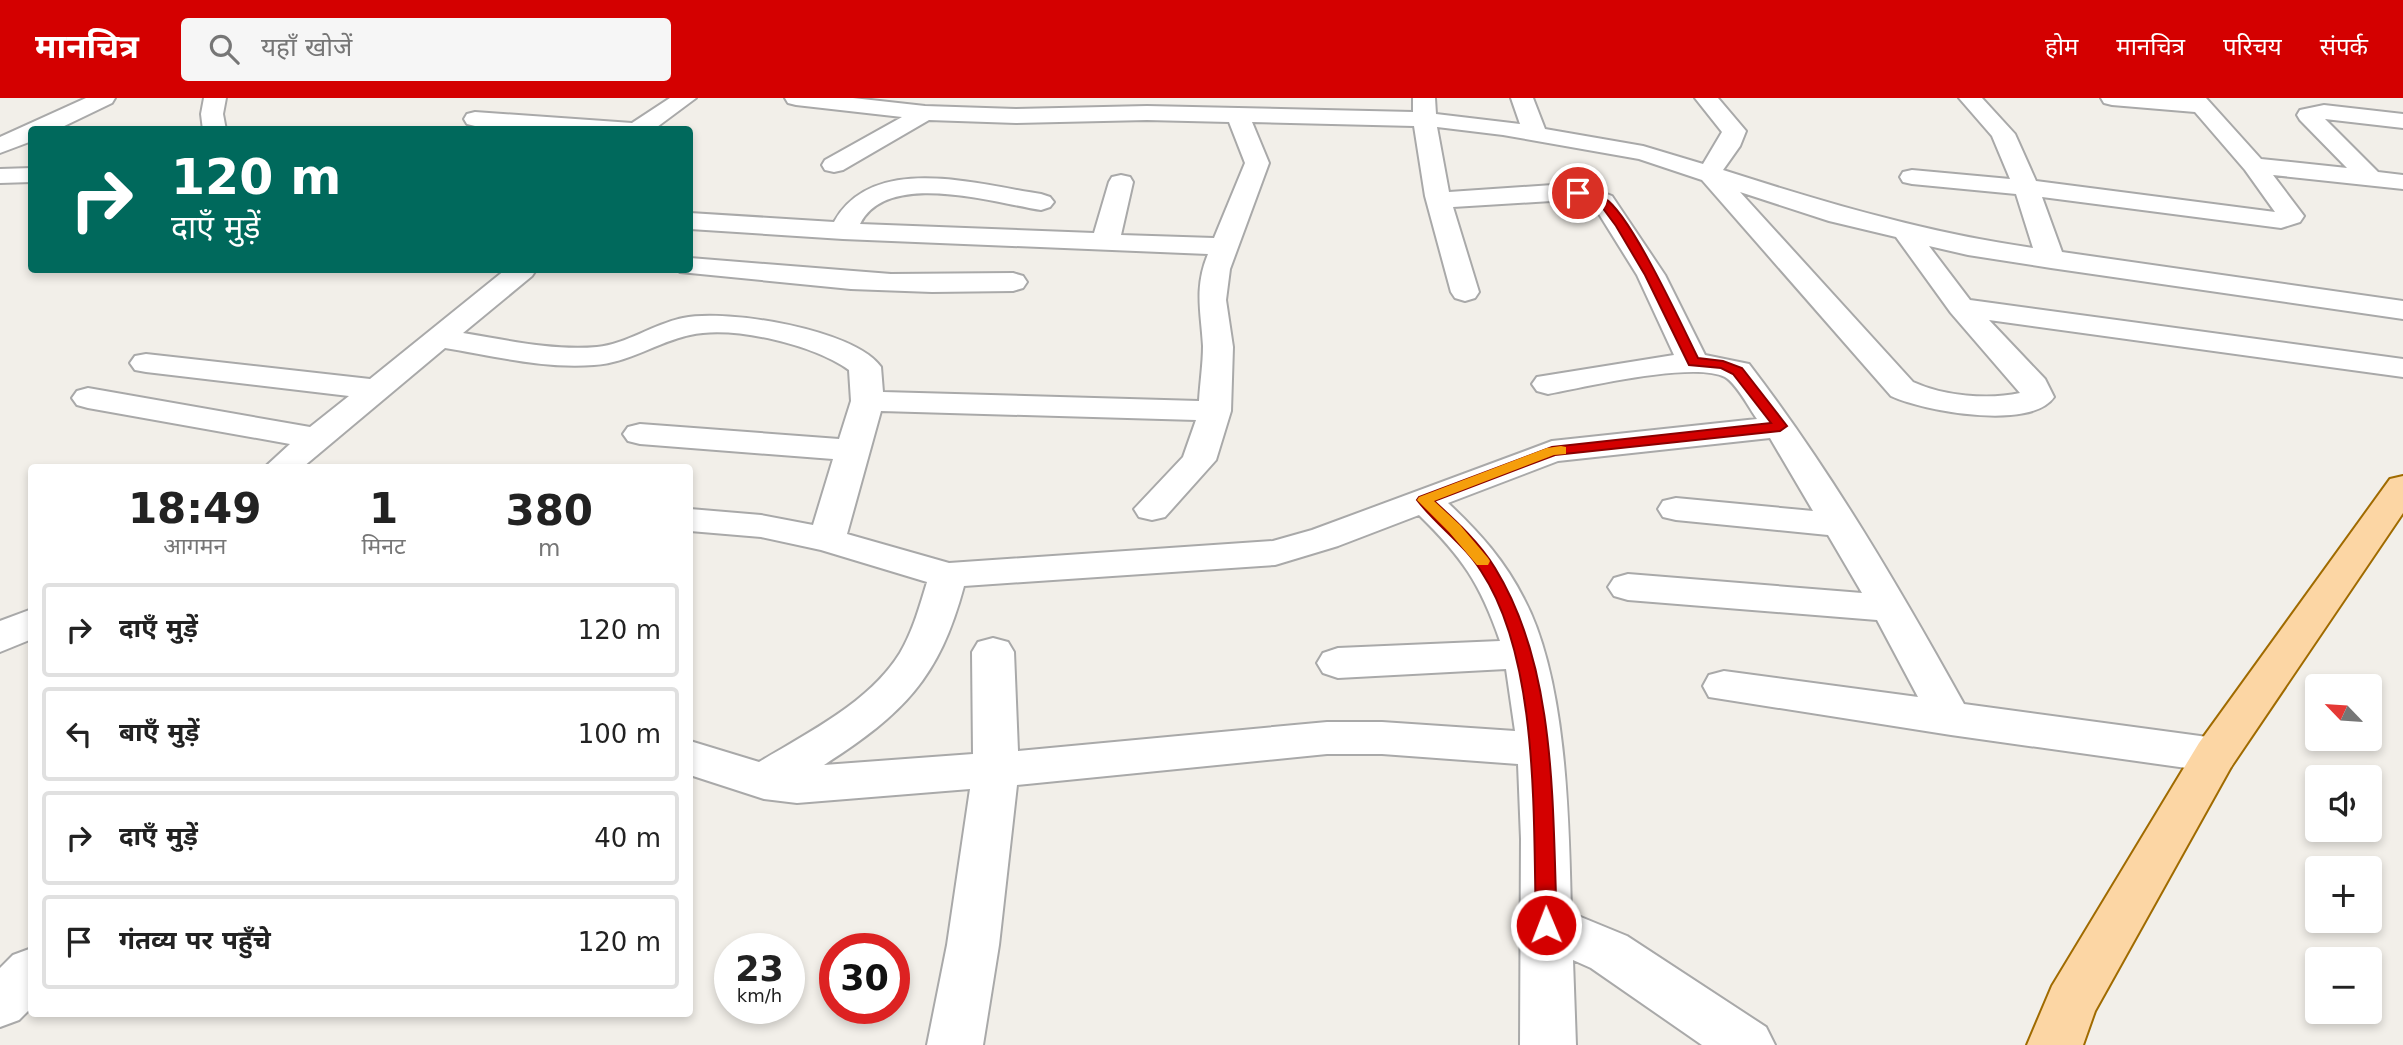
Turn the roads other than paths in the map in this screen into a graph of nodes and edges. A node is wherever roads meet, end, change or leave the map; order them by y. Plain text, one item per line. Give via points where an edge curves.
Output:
1 (104, 98) edge
2 (215, 98) edge
3 (518, 98) edge
4 (685, 98) edge
5 (796, 98) edge
6 (1522, 98) edge
7 (1706, 98) edge
8 (1970, 98) edge
9 (2112, 98) edge
10 (2197, 102) edge
11 (1423, 108) edge
12 (1224, 110) edge
13 (925, 113) junction
14 (1318, 118) junction
15 (2403, 121) edge
16 (465, 124) edge
17 (45, 126) edge
18 (214, 126) edge
19 (522, 126) edge
20 (642, 126) edge
21 (1535, 132) junction
22 (28, 134) edge
23 (0, 146) edge
24 (1274, 153) junction
25 (834, 165) dead end
26 (2253, 165) junction
27 (1709, 173) junction
28 (28, 175) edge
29 (0, 176) edge
30 (1912, 177) dead end
31 (2369, 177) junction
32 (2403, 182) edge
33 (1121, 183) dead end
34 (2026, 186) junction
35 (1439, 200) junction
36 (1041, 202) dead end
37 (693, 221) edge
38 (843, 231) junction
39 (1907, 234) junction
40 (1106, 240) junction
41 (1225, 247) junction
42 (2051, 260) junction
43 (693, 266) edge
44 (518, 273) edge
45 (1013, 282) dead end
46 (1465, 292) dead end
47 (1961, 307) junction
48 (2403, 310) edge
49 (437, 338) junction
50 (1693, 362) junction
51 (146, 363) dead end
52 (2403, 368) edge
53 (1548, 384) dead end
54 (374, 389) junction
55 (88, 398) dead end
56 (867, 401) junction
57 (1214, 411) junction
58 (1780, 426) junction
59 (640, 434) dead end
60 (315, 438) junction
61 (852, 450) junction
62 (285, 464) edge
63 (2403, 487) edge
64 (1424, 500) junction
65 (1152, 509) dead end
66 (1676, 509) dead end
67 (693, 520) edge
68 (1840, 525) junction
69 (827, 540) junction
70 (948, 575) junction
71 (1628, 586) dead end
72 (1891, 608) junction
73 (993, 652) dead end
74 (1523, 654) junction
75 (1338, 663) dead end
76 (1724, 686) dead end
77 (1951, 719) junction
78 (1540, 749) junction
79 (2215, 755) junction
80 (693, 759) edge
81 (996, 770) junction
82 (764, 780) junction
83 (1546, 925) junction
84 (28, 975) edge
85 (0, 1003) edge
86 (954, 1045) edge
87 (1548, 1045) edge
88 (1747, 1045) edge
89 (2055, 1045) edge

1 - 17 street
2 - 18 street
3 - 16 street
4 - 20 street
5 - 13 street
6 - 21 street
7 - 27 street via 1734,131
8 - 34 street via 2003,134
9 - 10 street
10 - 26 street
11 - 14 street
11 - 21 street
11 - 35 street
12 - 13 street via 1016,116
12 - 14 street
12 - 24 street
13 - 25 street
14 - 24 street
15 - 31 street via 2324,112 2308,115
16 - 19 street
21 - 27 street via 1643,153
22 - 23 street
24 - 41 street
26 - 31 street
26 - 34 street via 2286,206 2289,218 2228,215
27 - 39 street
27 - 47 street via 1911,396 1941,402 2034,401 2038,397 2034,386
28 - 29 street
30 - 34 street
31 - 32 street
33 - 40 street
34 - 42 street
35 - 46 street
35 - 50 street via 1567,192 1602,201 1651,275
36 - 38 street via 945,187 896,187 861,204
37 - 38 street
38 - 40 street
39 - 42 street
39 - 47 street
40 - 41 street
41 - 57 street via 1216,269 1212,300 1218,346
42 - 48 street
43 - 45 street via 916,285
44 - 49 street
47 - 52 street
49 - 54 street
49 - 56 street via 596,356 637,348 681,327 743,325 816,343 857,359 865,367
50 - 53 street
50 - 58 street via 1738,371
51 - 54 street
54 - 60 street
55 - 60 street
56 - 57 street
56 - 61 street
57 - 65 street via 1199,460
58 - 64 street via 1552,451
58 - 68 street
59 - 61 street
60 - 62 street
61 - 69 street
63 - 79 main road
64 - 70 street via 1275,553
64 - 74 street via 1487,567 1506,601
66 - 68 street
67 - 69 street via 761,526
68 - 72 street
69 - 70 street
70 - 82 street via 916,660 900,682 870,710
71 - 72 street
72 - 77 street
73 - 81 street
74 - 75 street
74 - 78 street
76 - 77 street
77 - 79 street
78 - 81 street via 1327,738
78 - 83 street
79 - 89 main road via 2071,1003
80 - 82 street
81 - 82 street via 797,785
81 - 86 street via 973,945
83 - 87 street
83 - 88 street via 1609,952
84 - 85 street

